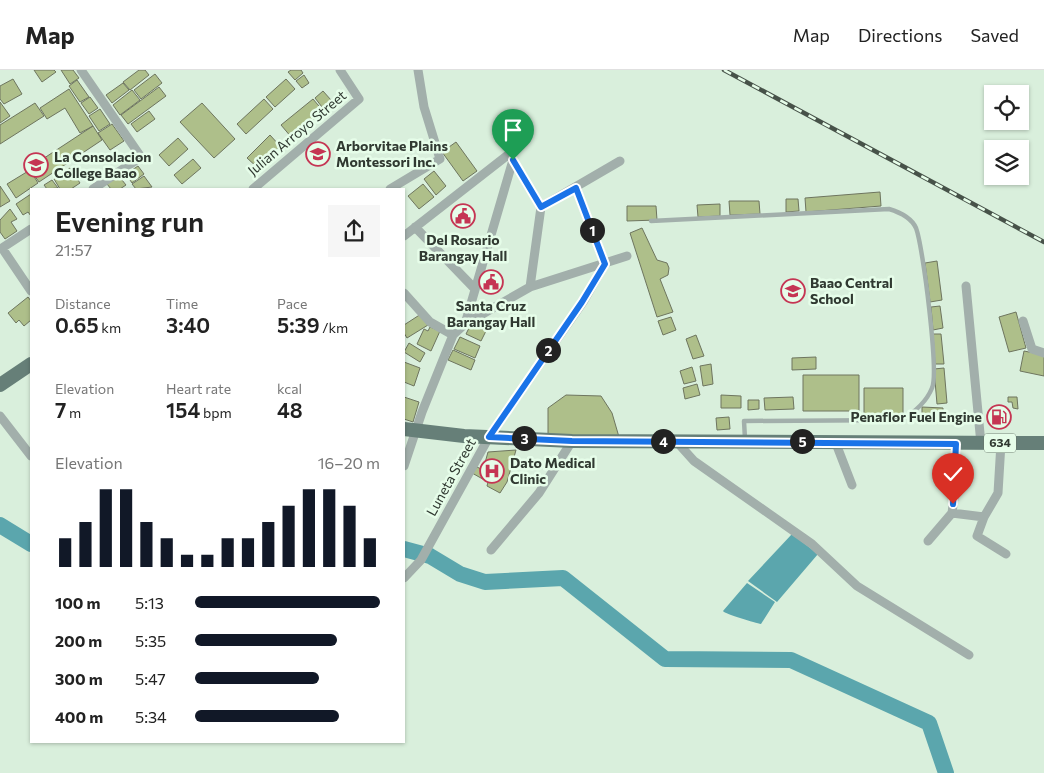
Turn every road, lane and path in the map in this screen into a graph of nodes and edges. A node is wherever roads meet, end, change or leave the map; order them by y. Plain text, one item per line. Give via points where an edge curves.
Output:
1 (81, 70) edge
2 (340, 70) edge
3 (418, 70) edge
4 (511, 157) junction
5 (620, 161) dead end
6 (95, 188) edge
7 (254, 188) edge
8 (392, 188) edge
9 (576, 188) junction
10 (541, 207) junction
11 (651, 221) dead end
12 (414, 227) junction
13 (30, 230) edge
14 (405, 235) edge
15 (1, 247) edge
16 (627, 256) dead end
17 (605, 264) junction
18 (966, 286) dead end
19 (530, 287) junction
20 (475, 288) junction
21 (30, 290) edge
22 (405, 294) edge
23 (1023, 321) dead end
24 (465, 324) junction
25 (453, 336) junction
26 (1044, 354) edge
27 (30, 365) edge
28 (0, 384) edge
29 (0, 416) edge
30 (410, 429) edge
31 (489, 437) junction
32 (745, 440) junction
33 (572, 441) junction
34 (676, 441) junction
35 (835, 441) junction
36 (1001, 443) junction
37 (1044, 443) edge
38 (956, 444) junction
39 (981, 444) junction
40 (30, 455) edge
41 (405, 460) edge
42 (852, 485) dead end
43 (952, 513) junction
44 (984, 517) junction
45 (928, 541) dead end
46 (491, 550) dead end
47 (1006, 554) dead end
48 (405, 577) edge
49 (969, 655) dead end

1 - 6 street via 142,157
2 - 7 street, Julian Arroyo Street via 359,99
3 - 8 street via 424,107 440,159
4 - 10 street
4 - 12 street
4 - 20 street
5 - 9 street
9 - 10 street
9 - 17 street
10 - 19 street
11 - 32 lane via 888,209 902,213 915,226 924,266 932,333 933,387 917,411 901,420 744,421
12 - 14 street
12 - 20 street
13 - 15 street
15 - 21 street
16 - 17 street
17 - 19 street
17 - 31 street, Luneta Street
18 - 39 street
19 - 24 street
20 - 24 street
22 - 25 street via 430,322
23 - 26 street via 1032,348
24 - 25 street
25 - 30 street
27 - 28 main road
29 - 40 street
30 - 31 main road, 634
30 - 41 street
31 - 33 main road, 634
31 - 48 street, Luneta Street via 421,560
32 - 34 main road, 634
32 - 35 main road, 634
33 - 34 main road, 634
33 - 46 street via 539,493
34 - 49 street via 694,461 812,544 857,586
35 - 38 main road, 634
35 - 42 street
36 - 37 main road, 634
36 - 39 main road, 634
36 - 44 street via 998,493
38 - 39 main road, 634
38 - 43 street
43 - 44 street
43 - 45 street
44 - 47 street via 977,536

